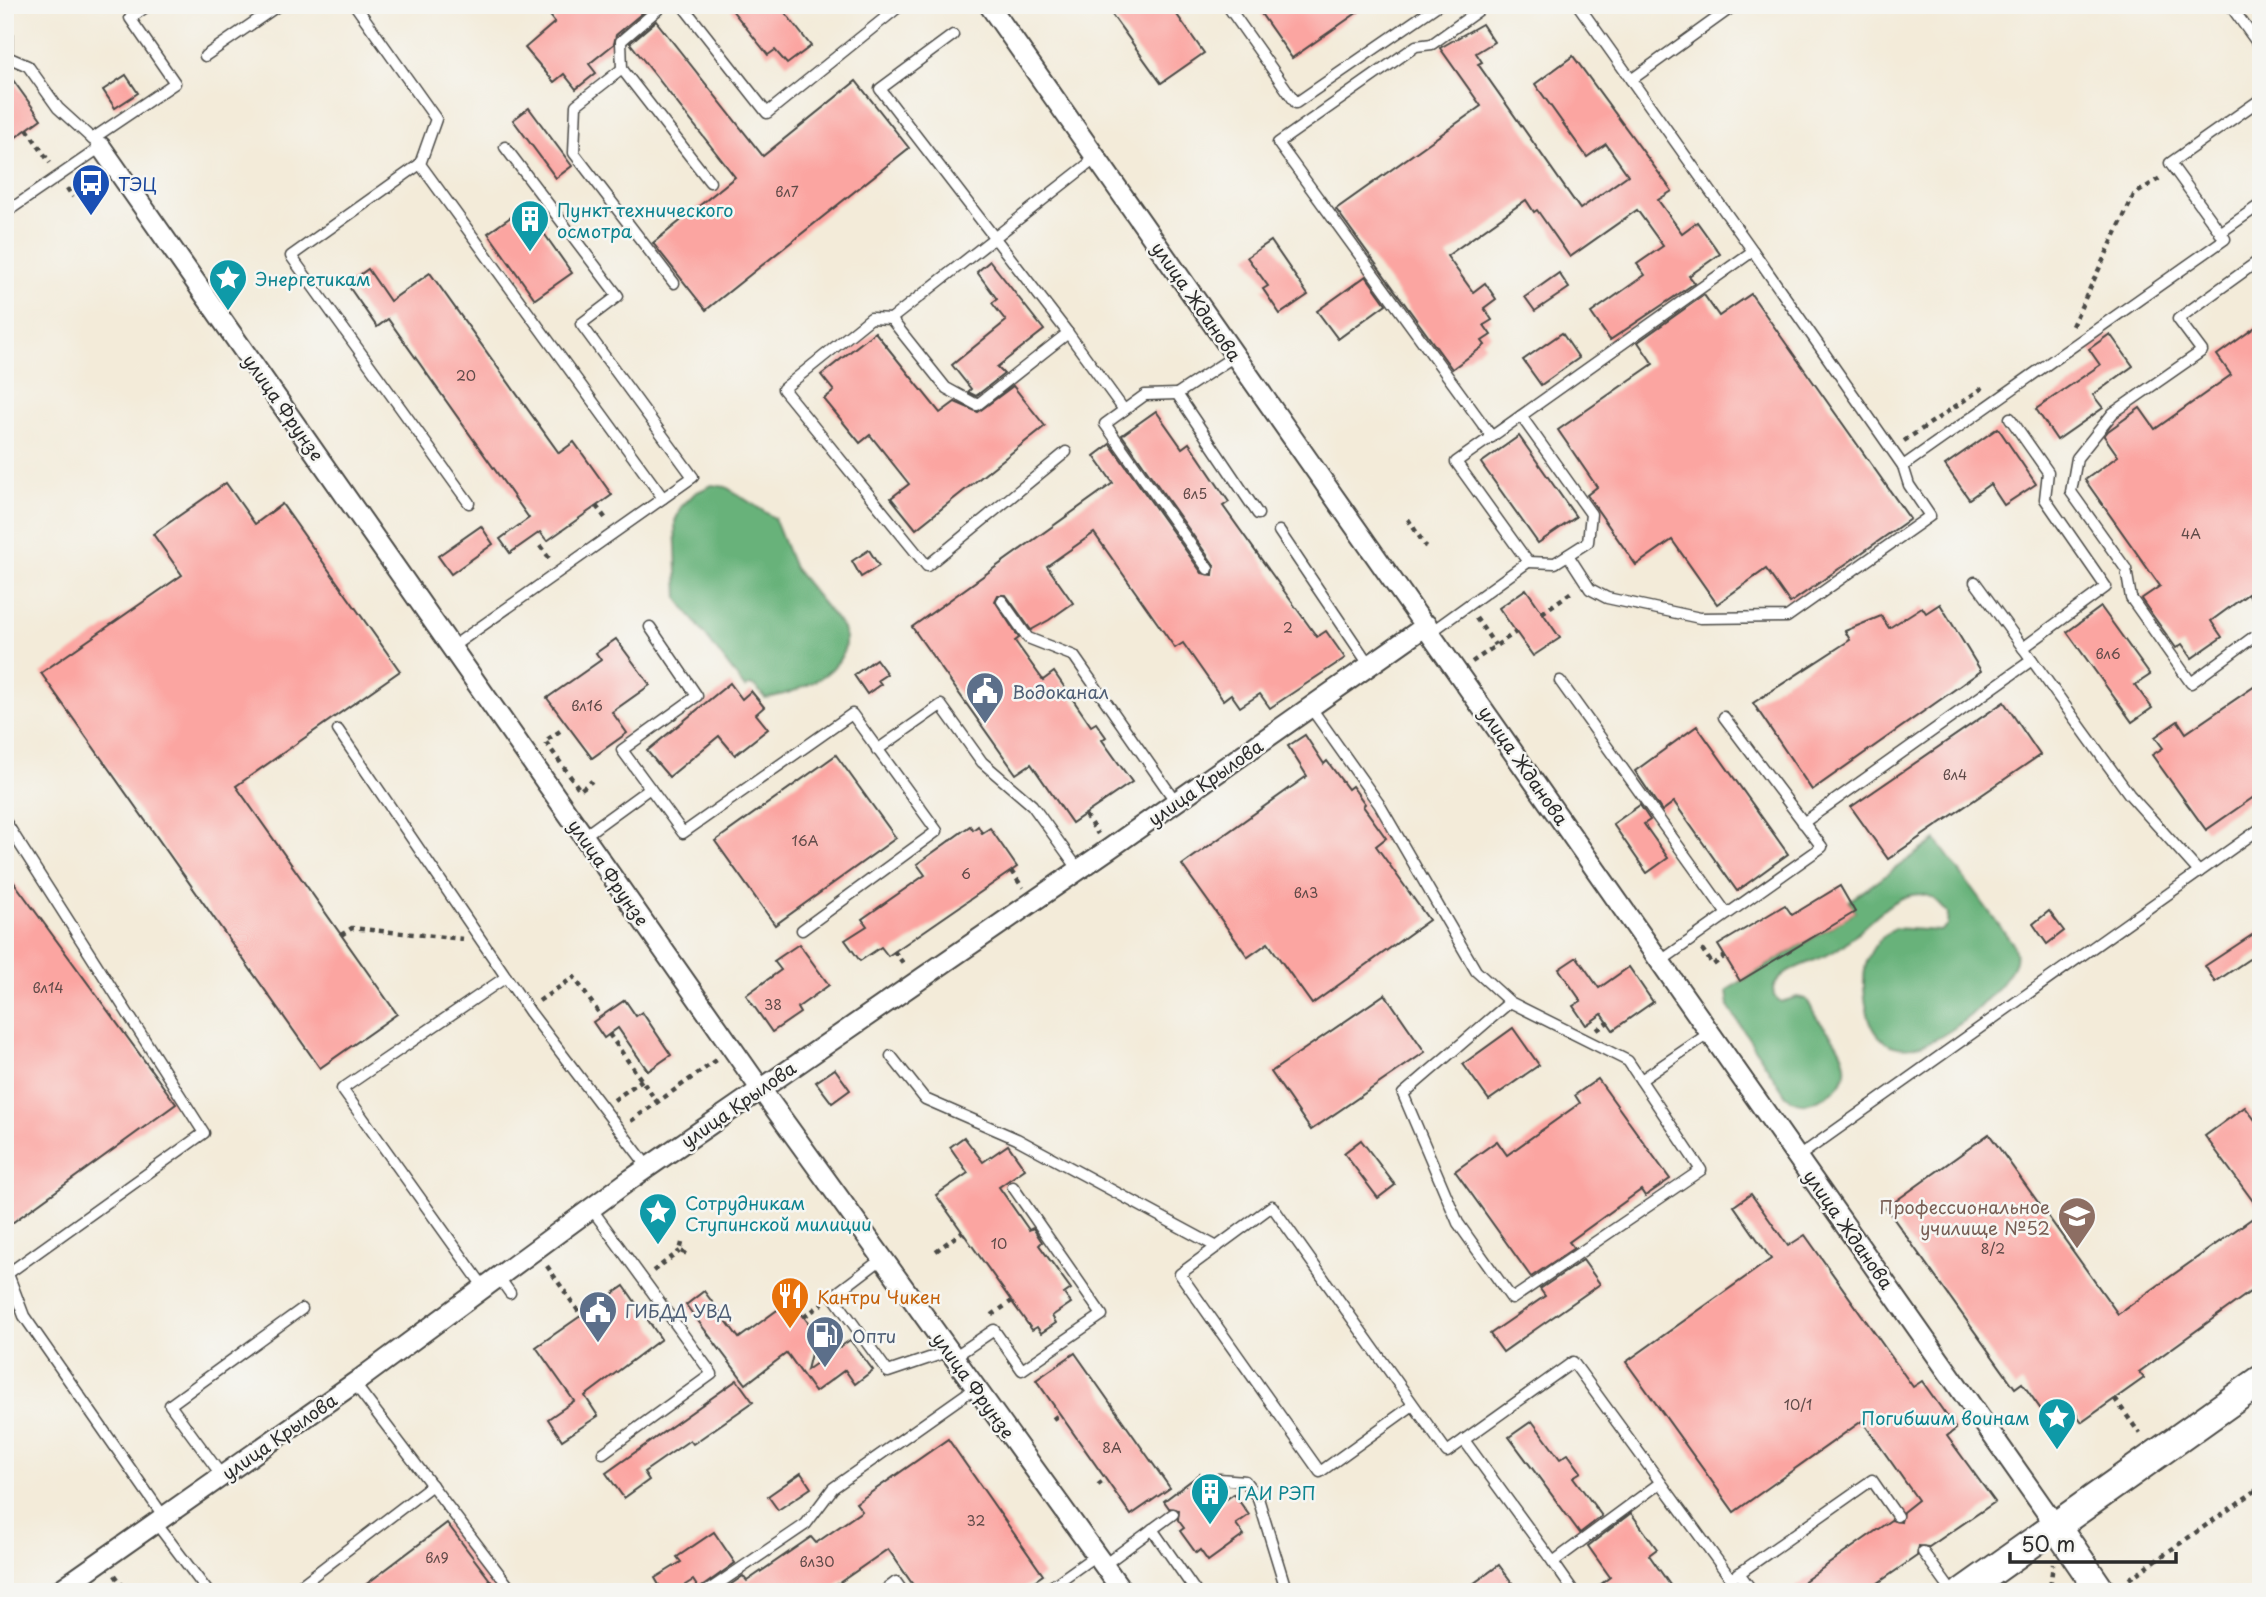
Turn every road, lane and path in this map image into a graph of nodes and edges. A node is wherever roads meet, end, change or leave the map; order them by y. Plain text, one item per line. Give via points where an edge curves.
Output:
1 (7, 5) edge
2 (149, 5) edge
3 (279, 5) edge
4 (355, 5) edge
5 (663, 5) edge
6 (682, 5) edge
7 (901, 5) edge
8 (989, 5) edge
9 (1227, 5) edge
10 (1438, 5) edge
11 (1486, 5) edge
12 (1578, 5) edge
13 (1735, 5) edge
14 (2230, 5) edge
15 (953, 35) dead end
16 (2261, 48) edge
17 (6, 56) edge
18 (205, 56) dead end
19 (622, 69) junction
20 (1631, 80) junction
21 (2261, 99) edge
22 (97, 143) junction
23 (505, 147) dead end
24 (1096, 158) junction
25 (420, 164) junction
26 (2174, 168) junction
27 (710, 182) dead end
28 (2261, 204) edge
29 (5, 213) edge
30 (2220, 233) junction
31 (995, 236) junction
32 (1753, 251) junction
33 (2261, 259) edge
34 (674, 283) dead end
35 (891, 319) junction
36 (1068, 333) junction
37 (2062, 334) dead end
38 (1236, 355) junction
39 (1994, 380) dead end
40 (1177, 394) junction
41 (1125, 410) junction
42 (1521, 416) junction
43 (2010, 418) dead end
44 (1492, 437) junction
45 (1892, 450) junction
46 (1066, 452) dead end
47 (1903, 466) junction
48 (663, 498) junction
49 (469, 503) dead end
50 (1258, 514) dead end
51 (1408, 519) dead end
52 (1279, 531) dead end
53 (540, 546) dead end
54 (1426, 547) dead end
55 (1568, 555) junction
56 (1528, 562) junction
57 (554, 564) dead end
58 (1209, 569) dead end
59 (1586, 582) junction
60 (1975, 582) dead end
61 (1002, 601) dead end
62 (1468, 606) junction
63 (1542, 612) dead end
64 (650, 627) dead end
65 (1429, 629) junction
66 (1516, 632) dead end
67 (2261, 641) edge
68 (1496, 646) junction
69 (452, 647) junction
70 (2023, 648) junction
71 (2032, 660) junction
72 (1370, 666) junction
73 (1459, 672) junction
74 (1560, 681) dead end
75 (1311, 708) junction
76 (1724, 717) dead end
77 (338, 730) dead end
78 (560, 731) dead end
79 (877, 750) junction
80 (592, 781) dead end
81 (650, 788) junction
82 (1176, 802) junction
83 (5, 821) edge
84 (1803, 822) junction
85 (2261, 828) edge
86 (584, 836) junction
87 (1079, 870) junction
88 (2199, 872) junction
89 (1727, 914) junction
90 (802, 930) dead end
91 (341, 935) dead end
92 (1694, 937) junction
93 (481, 941) junction
94 (1725, 956) dead end
95 (1661, 961) junction
96 (506, 977) junction
97 (1510, 1002) junction
98 (527, 1009) junction
99 (601, 1016) dead end
100 (1711, 1032) junction
101 (609, 1034) dead end
102 (733, 1049) junction
103 (891, 1056) dead end
104 (642, 1080) junction
105 (1641, 1080) junction
106 (760, 1088) junction
107 (657, 1102) junction
108 (603, 1108) junction
109 (619, 1129) junction
110 (1798, 1157) junction
111 (648, 1167) junction
112 (1013, 1187) dead end
113 (590, 1208) junction
114 (962, 1232) dead end
115 (681, 1243) dead end
116 (1217, 1247) junction
117 (534, 1248) junction
118 (680, 1251) junction
119 (936, 1251) dead end
120 (690, 1255) dead end
121 (883, 1258) junction
122 (8, 1269) edge
123 (642, 1279) junction
124 (491, 1281) junction
125 (510, 1293) dead end
126 (1012, 1301) dead end
127 (302, 1309) dead end
128 (581, 1315) dead end
129 (986, 1319) dead end
130 (952, 1354) junction
131 (2261, 1380) edge
132 (354, 1382) junction
133 (976, 1387) junction
134 (2115, 1399) dead end
135 (1413, 1405) junction
136 (1060, 1414) dead end
137 (1053, 1419) dead end
138 (2140, 1434) dead end
139 (1464, 1440) junction
140 (603, 1453) dead end
141 (222, 1476) junction
142 (1106, 1479) dead end
143 (1660, 1483) junction
144 (432, 1485) junction
145 (1098, 1485) dead end
146 (1209, 1487) dead end
147 (2261, 1487) edge
148 (1173, 1514) dead end
149 (1897, 1516) dead end
150 (160, 1520) junction
151 (2056, 1526) junction
152 (1152, 1529) junction
153 (1923, 1552) dead end
154 (1100, 1560) junction
155 (1553, 1562) junction
156 (2053, 1563) dead end
157 (1740, 1573) junction
158 (115, 1575) dead end
159 (2129, 1579) dead end
160 (57, 1592) edge
161 (127, 1592) edge
162 (208, 1592) edge
163 (292, 1592) edge
164 (513, 1592) edge
165 (706, 1592) edge
166 (883, 1592) edge
167 (903, 1592) edge
168 (1044, 1592) edge
169 (1123, 1592) edge
170 (1196, 1592) edge
171 (1278, 1592) edge
172 (1573, 1592) edge
173 (1753, 1592) edge
174 (1952, 1592) edge
175 (1962, 1592) edge
176 (2044, 1592) edge
177 (2101, 1592) edge

1 - 17 lane
2 - 22 lane via 130,18 175,83
3 - 18 lane
4 - 25 lane via 436,119
5 - 19 lane via 621,41
6 - 7 lane via 767,113
8 - 24 street, улица Жданова
9 - 10 lane via 1296,103
11 - 44 lane via 1432,44 1416,46 1278,143
12 - 20 lane
13 - 20 lane
14 - 16 lane
15 - 31 lane via 880,89
17 - 22 lane via 28,66 58,108
19 - 27 lane
19 - 34 lane via 576,105 574,153
20 - 32 lane
21 - 26 lane via 2170,163
22 - 29 lane
22 - 69 street, улица Фрунзе
23 - 48 lane via 618,296 581,324 693,477
24 - 31 lane
24 - 38 street, улица Жданова
25 - 48 lane
25 - 49 lane via 290,256
26 - 30 lane
26 - 37 path via 2134,195 2073,326
28 - 30 lane
30 - 47 lane via 2225,240
31 - 35 lane
31 - 36 lane
32 - 42 lane
32 - 45 lane
33 - 67 lane via 2178,319 2202,351 2113,413 2077,458 2071,492 2126,569 2131,598 2191,683 2252,638
35 - 36 lane via 946,388 977,405
35 - 46 lane via 871,318 783,389 927,566
36 - 41 lane
38 - 40 lane
38 - 65 street, улица Жданова
39 - 45 path
40 - 41 lane via 1145,395
40 - 50 lane
41 - 58 lane via 1105,424
42 - 44 lane
42 - 55 lane via 1591,514 1587,542
43 - 70 lane via 2048,472 2045,499 2106,587
44 - 56 lane via 1456,462
45 - 47 lane
47 - 59 lane via 1909,485 1930,516 1787,617 1700,618 1607,597
48 - 69 lane
51 - 54 path
52 - 72 lane
53 - 57 path
55 - 56 lane via 1555,563
55 - 59 lane
56 - 62 lane
59 - 63 path
60 - 70 lane
61 - 82 lane via 1028,638 1074,656
62 - 65 lane
62 - 68 path
64 - 81 lane via 697,696 622,750
65 - 72 street, улица Крылова
65 - 73 street, улица Жданова
66 - 68 path
68 - 73 path
69 - 86 street, улица Фрунзе
70 - 71 lane
71 - 84 lane
71 - 88 lane via 2129,794
72 - 75 street, улица Крылова
73 - 95 street, улица Жданова
74 - 89 lane
75 - 82 street, улица Крылова
75 - 97 lane via 1379,804 1461,950
76 - 84 lane
77 - 93 lane
78 - 80 path via 545,741 580,790
79 - 81 lane via 852,714 683,833
79 - 87 lane via 941,705 982,762 1032,805
79 - 90 lane via 937,831
81 - 86 lane
82 - 87 street, улица Крылова
83 - 122 lane via 204,1133
84 - 89 lane via 1822,847
85 - 88 lane
86 - 102 street, улица Фрунзе
87 - 106 street, улица Крылова
88 - 110 lane
89 - 92 lane
91 - 93 path via 352,928
92 - 94 path via 1713,965
92 - 95 lane
93 - 96 lane
95 - 100 street, улица Жданова
96 - 98 lane
96 - 124 lane via 342,1089
97 - 105 lane via 1628,1061
97 - 105 lane via 1403,1094 1458,1223 1512,1299 1701,1170
98 - 99 path via 574,977
98 - 108 lane
100 - 105 lane
100 - 110 street, улица Жданова
101 - 104 path
102 - 106 street, улица Фрунзе
102 - 107 path
103 - 116 lane via 925,1099 1017,1139
104 - 107 path
104 - 108 path
106 - 111 street, улица Крылова
106 - 121 street, улица Фрунзе
107 - 109 path
108 - 109 lane
109 - 111 lane
110 - 151 street, улица Жданова
111 - 113 street, улица Крылова
112 - 130 lane via 1102,1315 1022,1370 994,1330
113 - 117 street, улица Крылова
113 - 123 lane
114 - 119 path
115 - 118 path
116 - 135 lane via 1272,1206
116 - 135 lane via 1180,1273 1320,1472
117 - 124 street, улица Крылова
117 - 128 path
118 - 120 path
118 - 123 path
121 - 130 street, улица Фрунзе
121 - 130 lane via 833,1296 888,1372
122 - 150 lane via 24,1316
123 - 140 lane via 712,1374
124 - 125 lane
124 - 132 street, улица Крылова
126 - 129 path
127 - 141 lane via 170,1405
130 - 133 street, улица Фрунзе
131 - 151 main road
132 - 141 street, улица Крылова
132 - 144 lane
133 - 154 street, улица Фрунзе
133 - 165 lane via 833,1488 806,1524
134 - 138 path
135 - 139 lane via 1447,1452
136 - 137 path
139 - 143 lane via 1573,1362
139 - 155 lane
141 - 150 street, улица Крылова
142 - 145 path
143 - 155 lane
143 - 157 lane via 1731,1579
144 - 163 lane
144 - 164 lane
146 - 171 lane via 1220,1479 1245,1481 1258,1498 1285,1587
147 - 159 path
148 - 152 lane
149 - 157 lane via 1872,1480
150 - 160 street, улица Крылова
150 - 162 lane
151 - 175 main road
151 - 177 main road
152 - 154 lane
152 - 170 lane
153 - 174 lane
154 - 168 lane
154 - 169 street, улица Фрунзе
155 - 172 lane
156 - 176 path via 2050,1587
157 - 173 lane
158 - 161 path
166 - 167 lane via 896,1582

